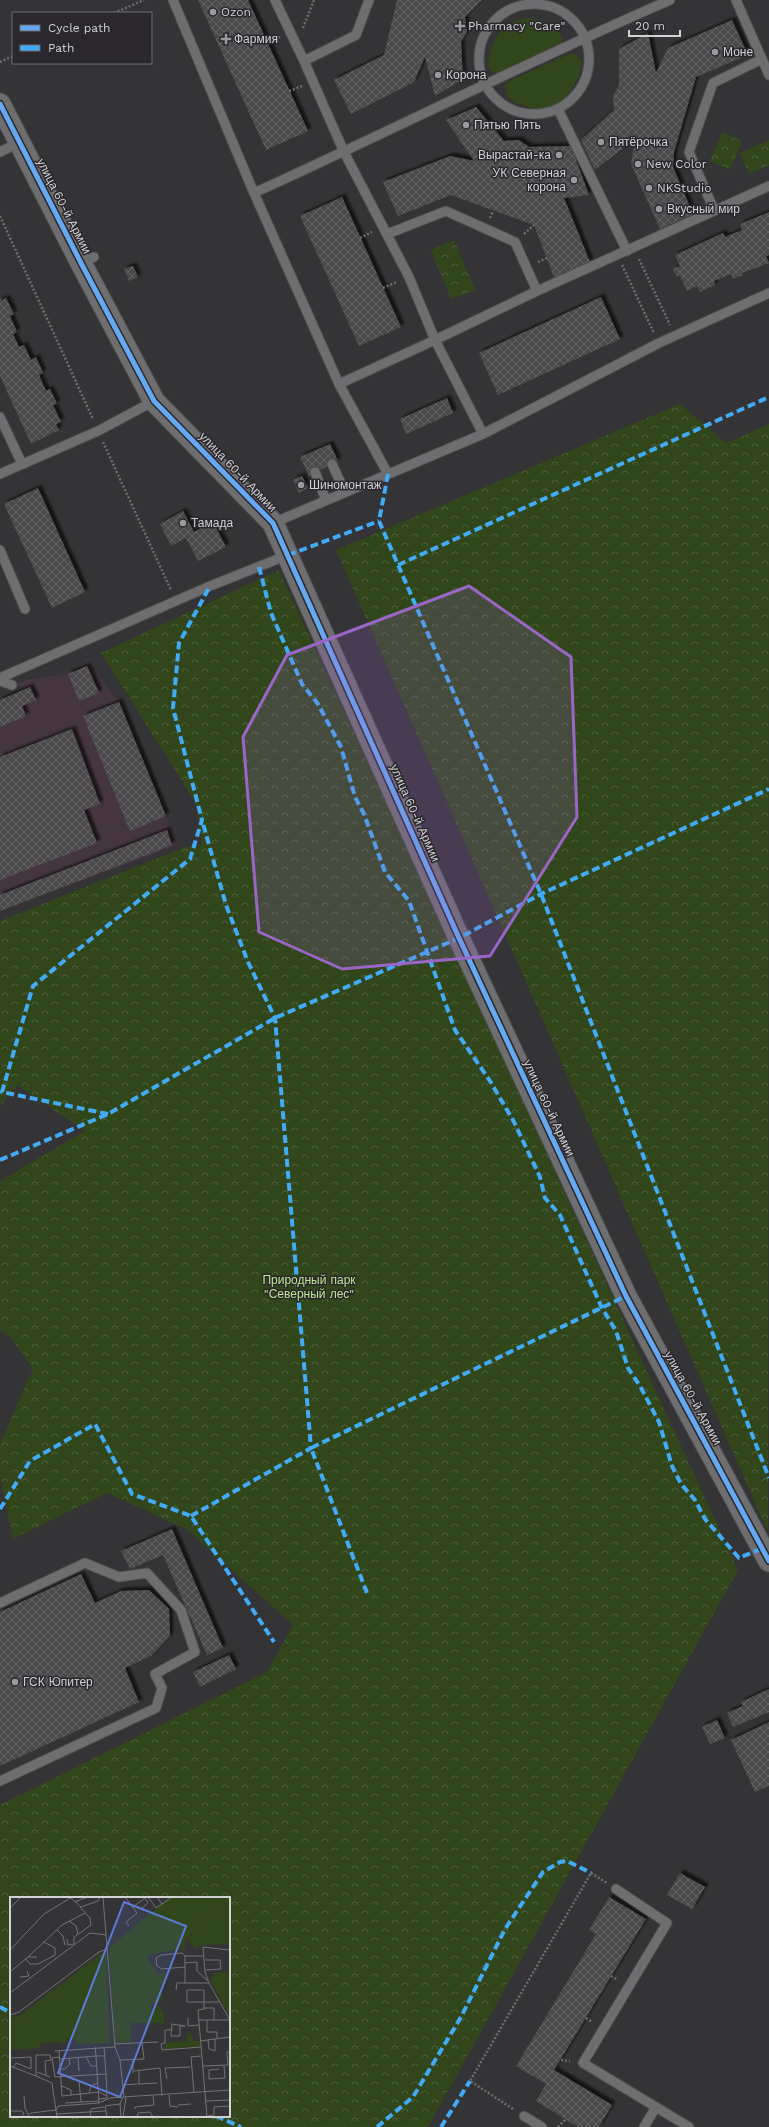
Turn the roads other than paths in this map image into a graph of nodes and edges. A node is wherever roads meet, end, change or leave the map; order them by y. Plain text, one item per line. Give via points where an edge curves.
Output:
1 (173, 0) edge
2 (275, 0) edge
3 (369, 0) edge
4 (670, 0) edge
5 (736, 0) edge
6 (509, 4) edge
7 (586, 37) junction
8 (762, 59) junction
9 (304, 61) junction
10 (769, 75) edge
11 (484, 83) junction
12 (0, 104) edge
13 (558, 109) junction
14 (20, 142) junction
15 (0, 152) edge
16 (344, 152) junction
17 (769, 186) edge
18 (254, 193) junction
19 (714, 210) junction
20 (387, 234) junction
21 (626, 252) junction
22 (537, 291) junction
23 (769, 293) edge
24 (435, 340) junction
25 (339, 384) junction
26 (154, 401) junction
27 (0, 417) edge
28 (483, 434) junction
29 (22, 464) junction
30 (332, 464) dead end
31 (315, 472) dead end
32 (0, 474) edge
33 (388, 474) junction
34 (344, 492) junction
35 (326, 500) junction
36 (272, 522) junction
37 (0, 550) edge
38 (288, 555) junction
39 (4, 572) edge
40 (26, 609) dead end
41 (0, 678) edge
42 (0, 682) edge
43 (12, 685) dead end
44 (769, 1561) edge
45 (0, 1603) edge
46 (0, 1781) edge
47 (616, 1890) road end
48 (656, 2107) junction
49 (524, 2116) road end
50 (542, 2127) edge
51 (644, 2127) edge
52 (689, 2127) edge

1 - 18 lane
2 - 9 lane
3 - 9 lane via 356,36
4 - 7 lane
5 - 8 lane
6 - 7 lane via 546,4 557,8 576,22
6 - 11 lane via 485,32 479,49 479,66
7 - 11 lane
7 - 13 lane via 590,53 583,86 572,99
8 - 10 lane
8 - 19 lane via 713,83 689,152
9 - 16 lane
11 - 13 lane via 494,97 513,110 542,114
11 - 16 lane
12 - 14 street, улица 60-й Армии
13 - 21 lane
14 - 15 lane
14 - 26 street, улица 60-й Армии via 88,260
16 - 18 lane
16 - 20 lane
17 - 19 lane
18 - 25 lane
19 - 21 lane
20 - 22 lane via 446,210 515,242
20 - 24 lane
21 - 22 lane
22 - 24 lane
23 - 28 lane via 659,343
24 - 25 lane
24 - 28 lane
25 - 33 lane
26 - 29 lane via 98,430
26 - 36 street, улица 60-й Армии
27 - 29 lane
28 - 33 lane
29 - 32 lane
30 - 34 lane
31 - 35 lane
33 - 34 lane
34 - 35 lane
35 - 36 lane
36 - 38 street, улица 60-й Армии
37 - 39 lane
38 - 41 lane
38 - 44 street, улица 60-й Армии via 459,938 626,1296
39 - 40 lane
42 - 43 lane
45 - 46 lane via 85,1563 119,1577 147,1574 181,1610 195,1652 155,1674 162,1688 156,1708
47 - 48 lane via 667,1923 583,2063
48 - 51 lane
48 - 52 lane
49 - 50 lane

